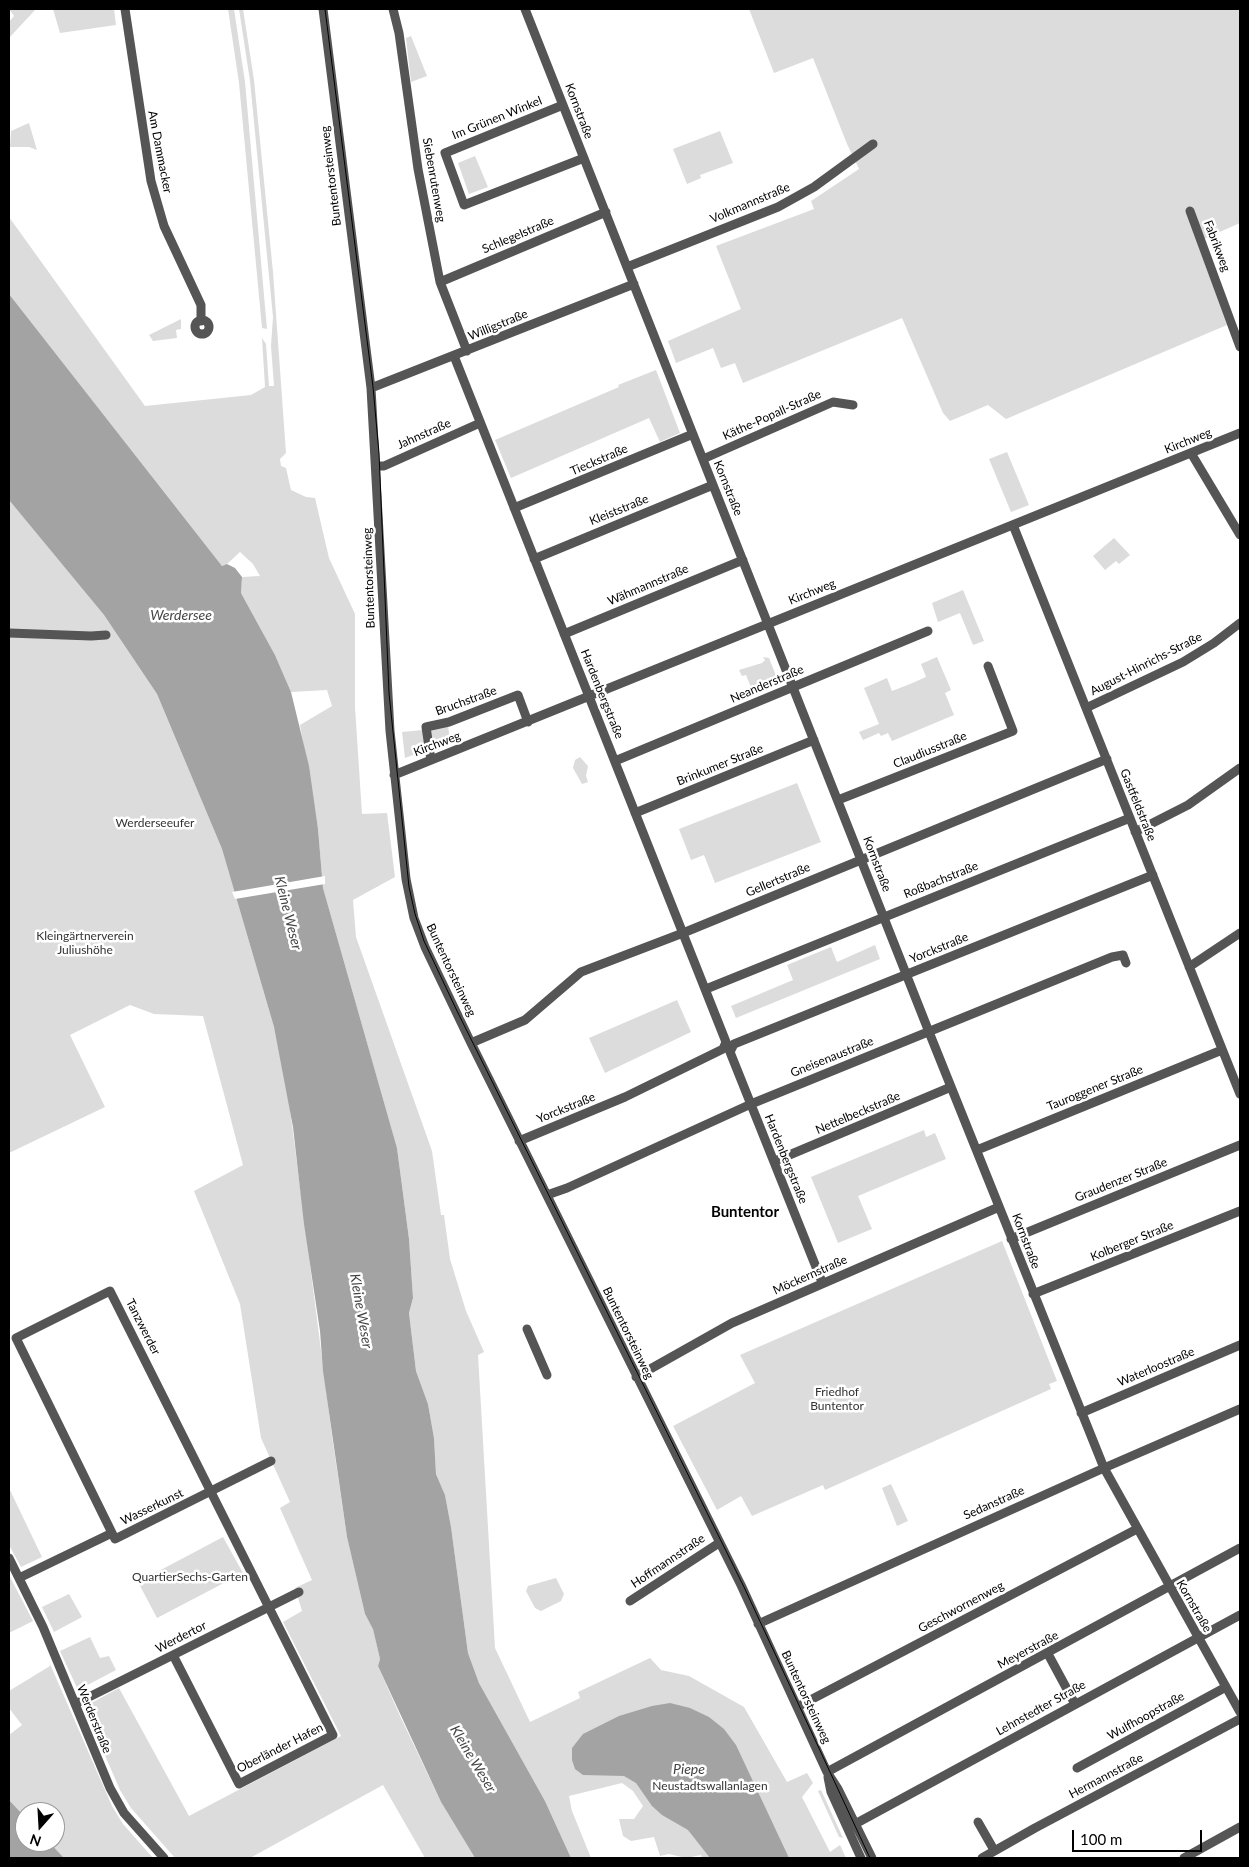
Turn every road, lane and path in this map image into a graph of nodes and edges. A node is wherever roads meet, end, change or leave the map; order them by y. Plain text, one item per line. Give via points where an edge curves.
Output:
1 (125, 9) edge
2 (323, 9) edge
3 (393, 9) edge
4 (525, 9) edge
5 (563, 105) junction
6 (873, 144) dead end
7 (584, 158) junction
8 (1190, 211) dead end
9 (606, 212) junction
10 (627, 267) junction
11 (440, 282) junction
12 (634, 284) junction
13 (201, 321) dead end
14 (1240, 347) edge
15 (467, 351) junction
16 (454, 356) junction
17 (371, 388) junction
18 (853, 405) dead end
19 (480, 423) junction
20 (1240, 433) edge
21 (693, 434) junction
22 (1191, 453) junction
23 (703, 459) junction
24 (377, 466) junction
25 (713, 485) junction
26 (514, 508) junction
27 (1013, 525) junction
28 (1240, 535) edge
29 (534, 559) junction
30 (743, 560) junction
31 (1240, 623) edge
32 (768, 624) junction
33 (928, 631) dead end
34 (9, 633) edge
35 (106, 634) dead end
36 (564, 634) junction
37 (988, 666) dead end
38 (792, 688) junction
39 (589, 696) junction
40 (1086, 708) junction
41 (528, 722) junction
42 (814, 740) junction
43 (1107, 759) junction
44 (431, 760) junction
45 (616, 761) junction
46 (1240, 768) edge
47 (394, 775) junction
48 (838, 800) junction
49 (635, 813) junction
50 (1130, 818) junction
51 (1136, 832) junction
52 (861, 859) junction
53 (1153, 875) junction
54 (884, 916) junction
55 (683, 933) junction
56 (1240, 933) edge
57 (1126, 963) dead end
58 (1189, 967) junction
59 (907, 974) junction
60 (706, 988) junction
61 (929, 1032) junction
62 (471, 1043) junction
63 (730, 1043) junction
64 (1222, 1050) junction
65 (951, 1087) junction
66 (1240, 1094) edge
67 (750, 1104) junction
68 (519, 1141) junction
69 (1240, 1145) edge
70 (977, 1150) junction
71 (775, 1162) junction
72 (547, 1195) junction
73 (999, 1207) junction
74 (1240, 1211) edge
75 (1012, 1238) junction
76 (822, 1282) junction
77 (1033, 1294) junction
78 (527, 1329) dead end
79 (1240, 1345) edge
80 (547, 1375) dead end
81 (636, 1377) junction
82 (1240, 1409) edge
83 (1081, 1413) junction
84 (271, 1461) dead end
85 (1104, 1468) junction
86 (209, 1492) junction
87 (1137, 1530) junction
88 (112, 1532) junction
89 (719, 1543) junction
90 (1240, 1548) edge
91 (9, 1558) edge
92 (19, 1578) junction
93 (1168, 1587) junction
94 (299, 1592) dead end
95 (630, 1601) dead end
96 (269, 1607) junction
97 (1240, 1615) edge
98 (758, 1624) junction
99 (1198, 1638) junction
100 (1048, 1654) junction
101 (173, 1655) junction
102 (1226, 1687) junction
103 (75, 1704) junction
104 (1075, 1704) junction
105 (797, 1707) junction
106 (1240, 1712) edge
107 (1240, 1720) edge
108 (1078, 1768) dead end
109 (827, 1772) junction
110 (978, 1822) dead end
111 (854, 1824) junction
112 (1240, 1827) edge
113 (994, 1850) junction
114 (981, 1857) edge
115 (164, 1858) edge
116 (861, 1858) edge
117 (872, 1858) edge
118 (1184, 1858) edge

1 - 13 street, Am Dammacker via 151,181 164,226 201,305
2 - 17 street, Buntentorsteinweg
3 - 11 street, Siebenrutenweg
4 - 5 street, Kornstraße
5 - 7 street, Kornstraße
5 - 7 street, Im Grünen Winkel via 445,153 464,205
6 - 10 street, Volkmannstraße via 814,187 778,207
7 - 9 street, Kornstraße
8 - 14 street, Fabrikweg
9 - 10 street, Kornstraße
9 - 11 street, Schlegelstraße
10 - 12 street, Kornstraße
11 - 15 street, Siebenrutenweg
12 - 15 street, Willigstraße
12 - 21 street, Kornstraße
15 - 16 street, Willigstraße
16 - 17 street, Willigstraße
16 - 19 street, Hardenbergstraße
17 - 24 street, Buntentorsteinweg
18 - 23 street, Käthe-Popall-Straße via 833,402
19 - 24 street, Jahnstraße via 384,466
19 - 26 street, Hardenbergstraße
20 - 22 street, Kirchweg
21 - 23 street, Kornstraße
21 - 26 street, Tieckstraße
22 - 27 street, Kirchweg
22 - 28 street
23 - 25 street, Kornstraße
24 - 47 street, Buntentorsteinweg
25 - 29 street, Kleiststraße
25 - 30 street, Kornstraße
26 - 29 street, Hardenbergstraße
27 - 32 street, Kirchweg
27 - 40 street, Gastfeldstraße
29 - 36 street, Hardenbergstraße
30 - 32 street, Kornstraße
30 - 36 street, Wähmannstraße
31 - 40 street, August-Hinrichs-Straße via 1189,658
32 - 38 street, Kornstraße
32 - 39 street, Kirchweg
33 - 38 street, Neanderstraße
34 - 35 street
36 - 39 street, Hardenbergstraße
37 - 48 street, Claudiusstraße via 1013,730
38 - 42 street, Kornstraße
38 - 45 street, Neanderstraße
39 - 41 street, Kirchweg
39 - 45 street, Hardenbergstraße
40 - 43 street, Gastfeldstraße
41 - 44 street, Kirchweg
41 - 44 street, Bruchstraße via 518,695 449,722 426,727
42 - 48 street, Kornstraße
42 - 49 street, Brinkumer Straße
43 - 50 street, Gastfeldstraße
43 - 52 street, Gellertstraße
44 - 47 street, Kirchweg
45 - 49 street, Hardenbergstraße
46 - 51 street via 1188,805
47 - 62 street, Buntentorsteinweg via 406,879 414,918
48 - 52 street, Kornstraße
49 - 55 street, Hardenbergstraße
50 - 51 street, Gastfeldstraße
50 - 54 street, Roßbachstraße
51 - 53 street, Gastfeldstraße
52 - 54 street, Kornstraße
52 - 55 street, Gellertstraße
53 - 58 street, Gastfeldstraße
53 - 59 street, Yorckstraße
54 - 59 street, Kornstraße
54 - 60 street, Roßbachstraße
55 - 60 street, Hardenbergstraße
55 - 62 street, Gellertstraße via 581,972 525,1020
56 - 58 street
57 - 61 street, Gneisenaustraße via 1123,955 1112,957
58 - 64 street, Gastfeldstraße
59 - 61 street, Kornstraße
59 - 63 street, Yorckstraße
60 - 63 street, Hardenbergstraße
61 - 65 street, Kornstraße
61 - 67 street, Gneisenaustraße
62 - 68 street, Buntentorsteinweg
63 - 67 street, Hardenbergstraße via 730,1052
63 - 68 street, Yorckstraße via 723,1050 634,1093
64 - 66 street, Gastfeldstraße
64 - 70 street, Tauroggener Straße
65 - 70 street, Kornstraße
65 - 71 street, Nettelbeckstraße
67 - 71 street, Hardenbergstraße
67 - 72 street, Gneisenaustraße
68 - 72 street, Buntentorsteinweg
69 - 75 street, Graudenzer Straße
70 - 73 street, Kornstraße
71 - 76 street, Hardenbergstraße
72 - 81 street, Buntentorsteinweg
73 - 75 street, Kornstraße
73 - 76 street, Möckernstraße
74 - 77 street, Kolberger Straße
75 - 77 street, Kornstraße
76 - 81 street, Möckernstraße via 732,1323
77 - 83 street, Kornstraße
78 - 80 street
79 - 83 street, Waterloostraße
81 - 89 street, Buntentorsteinweg
82 - 85 street, Sedanstraße
83 - 85 street, Kornstraße
84 - 86 street, Wasserkunst
85 - 87 street, Kornstraße
85 - 98 street, Sedanstraße
86 - 88 street, Wasserkunst via 115,1539
86 - 88 street, Tanzwerder via 165,1397 110,1291 16,1338
86 - 96 street, Tanzwerder
87 - 93 street, Kornstraße
87 - 105 street, Geschwornenweg
88 - 92 street, Wasserkunst
89 - 95 street, Hoffmannstraße
89 - 98 street, Buntentorsteinweg
90 - 93 street, Meyerstraße
91 - 92 street, Werderstraße
92 - 103 street, Werderstraße
93 - 99 street, Kornstraße
93 - 100 street, Meyerstraße
94 - 96 street, Werdertor
96 - 101 street, Werdertor
96 - 101 street, Oberländer Hafen via 333,1735 239,1784
97 - 99 street, Lehnstedter Straße
98 - 105 street, Buntentorsteinweg
99 - 102 street, Kornstraße
99 - 104 street, Lehnstedter Straße
100 - 104 street
100 - 109 street, Meyerstraße
101 - 103 street, Werdertor
102 - 106 street, Kornstraße
102 - 108 street, Wulfhoopstraße
103 - 115 street, Werderstraße via 120,1807
104 - 111 street, Lehnstedter Straße
105 - 109 street, Buntentorsteinweg
107 - 113 street, Hermannstraße
109 - 111 street, Buntentorsteinweg
109 - 116 street, Buntentorsteinweg via 831,1792
110 - 113 street
111 - 117 street, Buntentorsteinweg
112 - 118 street
113 - 114 street, Hermannstraße

